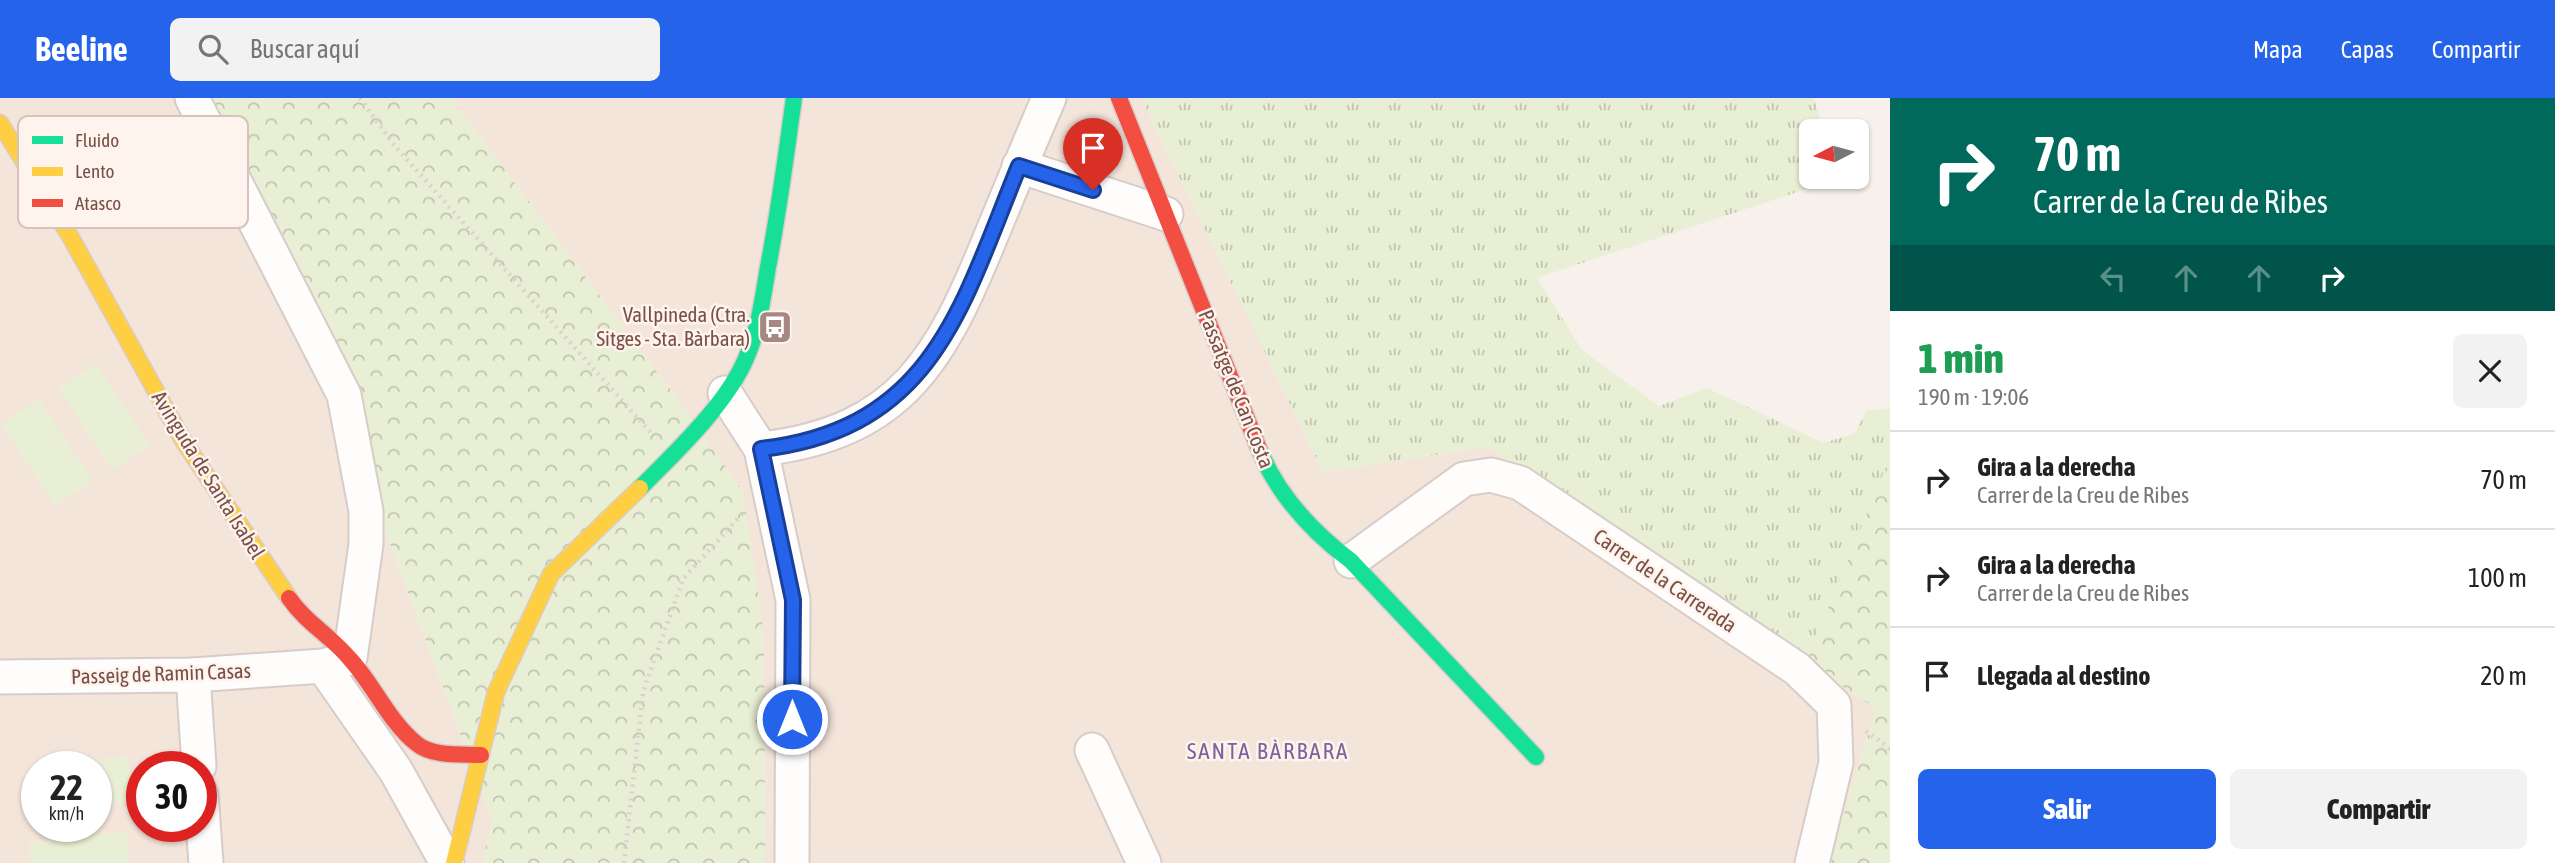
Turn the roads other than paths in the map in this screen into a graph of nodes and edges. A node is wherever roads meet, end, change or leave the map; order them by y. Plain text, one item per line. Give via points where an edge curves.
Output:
1 (192, 98) edge
2 (794, 98) edge
3 (1049, 98) edge
4 (1119, 98) edge
5 (201, 116) edge
6 (0, 123) edge
7 (18, 152) edge
8 (1019, 166) junction
9 (248, 207) edge
10 (1166, 214) junction
11 (65, 228) edge
12 (725, 393) junction
13 (761, 449) junction
14 (1351, 561) junction
15 (336, 662) junction
16 (193, 675) junction
17 (0, 677) edge
18 (1092, 750) dead end
19 (198, 751) edge
20 (481, 755) junction
21 (1536, 757) dead end
22 (204, 842) edge
23 (206, 863) edge
24 (447, 863) edge
25 (454, 863) edge
26 (792, 863) edge
27 (1144, 863) edge
28 (1812, 863) edge

1 - 5 street
2 - 12 street via 759,318 747,357
3 - 8 street
4 - 10 street, Passatge de Can Costa
6 - 7 street, Avinguda de Santa Isabel
8 - 10 street
8 - 13 street via 960,312 931,359 897,396 864,418 819,439
9 - 15 street via 344,395 366,511 366,544
10 - 14 street, Passatge de Can Costa via 1272,480 1324,541
11 - 15 street, Avinguda de Santa Isabel via 191,453
12 - 13 street
12 - 20 street via 672,456 551,574 496,692
13 - 26 street via 793,600
14 - 21 street, Passatge de Can Costa
14 - 28 street, Carrer de la Carrerada via 1464,479 1491,475 1521,483 1797,669 1834,705 1836,764
15 - 16 street, Passeig de Ramin Casas
15 - 20 street, Avinguda de Santa Isabel via 374,693 418,745 435,752
15 - 24 street
16 - 17 street, Passeig de Ramin Casas
16 - 19 street
18 - 27 street
20 - 25 street
22 - 23 street

